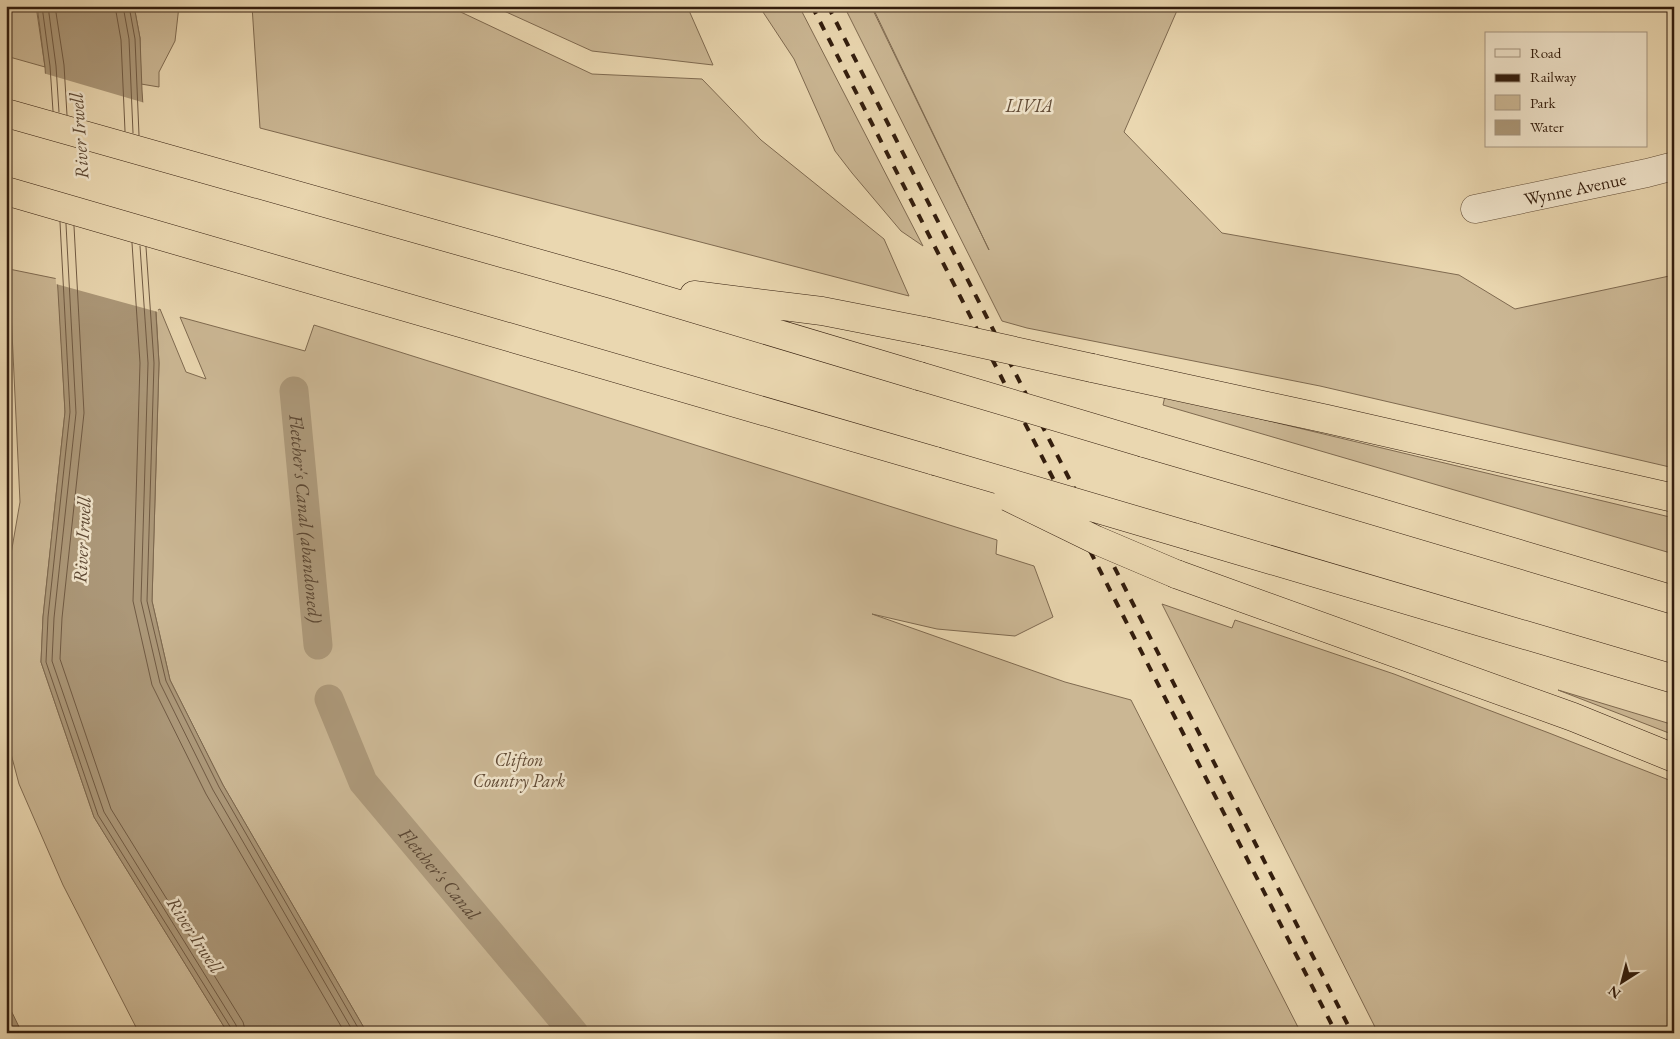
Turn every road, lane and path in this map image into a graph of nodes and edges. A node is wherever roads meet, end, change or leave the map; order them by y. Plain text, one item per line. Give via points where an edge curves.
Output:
1 (6, 113) edge
2 (1674, 166) edge
3 (6, 192) edge
4 (1475, 209) dead end
5 (615, 285) junction
6 (935, 461) junction
7 (1674, 498) edge
8 (1674, 600) edge
9 (1674, 679) edge
10 (1674, 758) edge

1 - 5 highway
2 - 4 lane, Wynne Avenue
3 - 6 highway
5 - 7 highway, bridge via 822,311 924,331
5 - 8 highway, bridge
6 - 9 highway, bridge
6 - 10 highway, bridge via 1096,540 1176,574 1573,717

